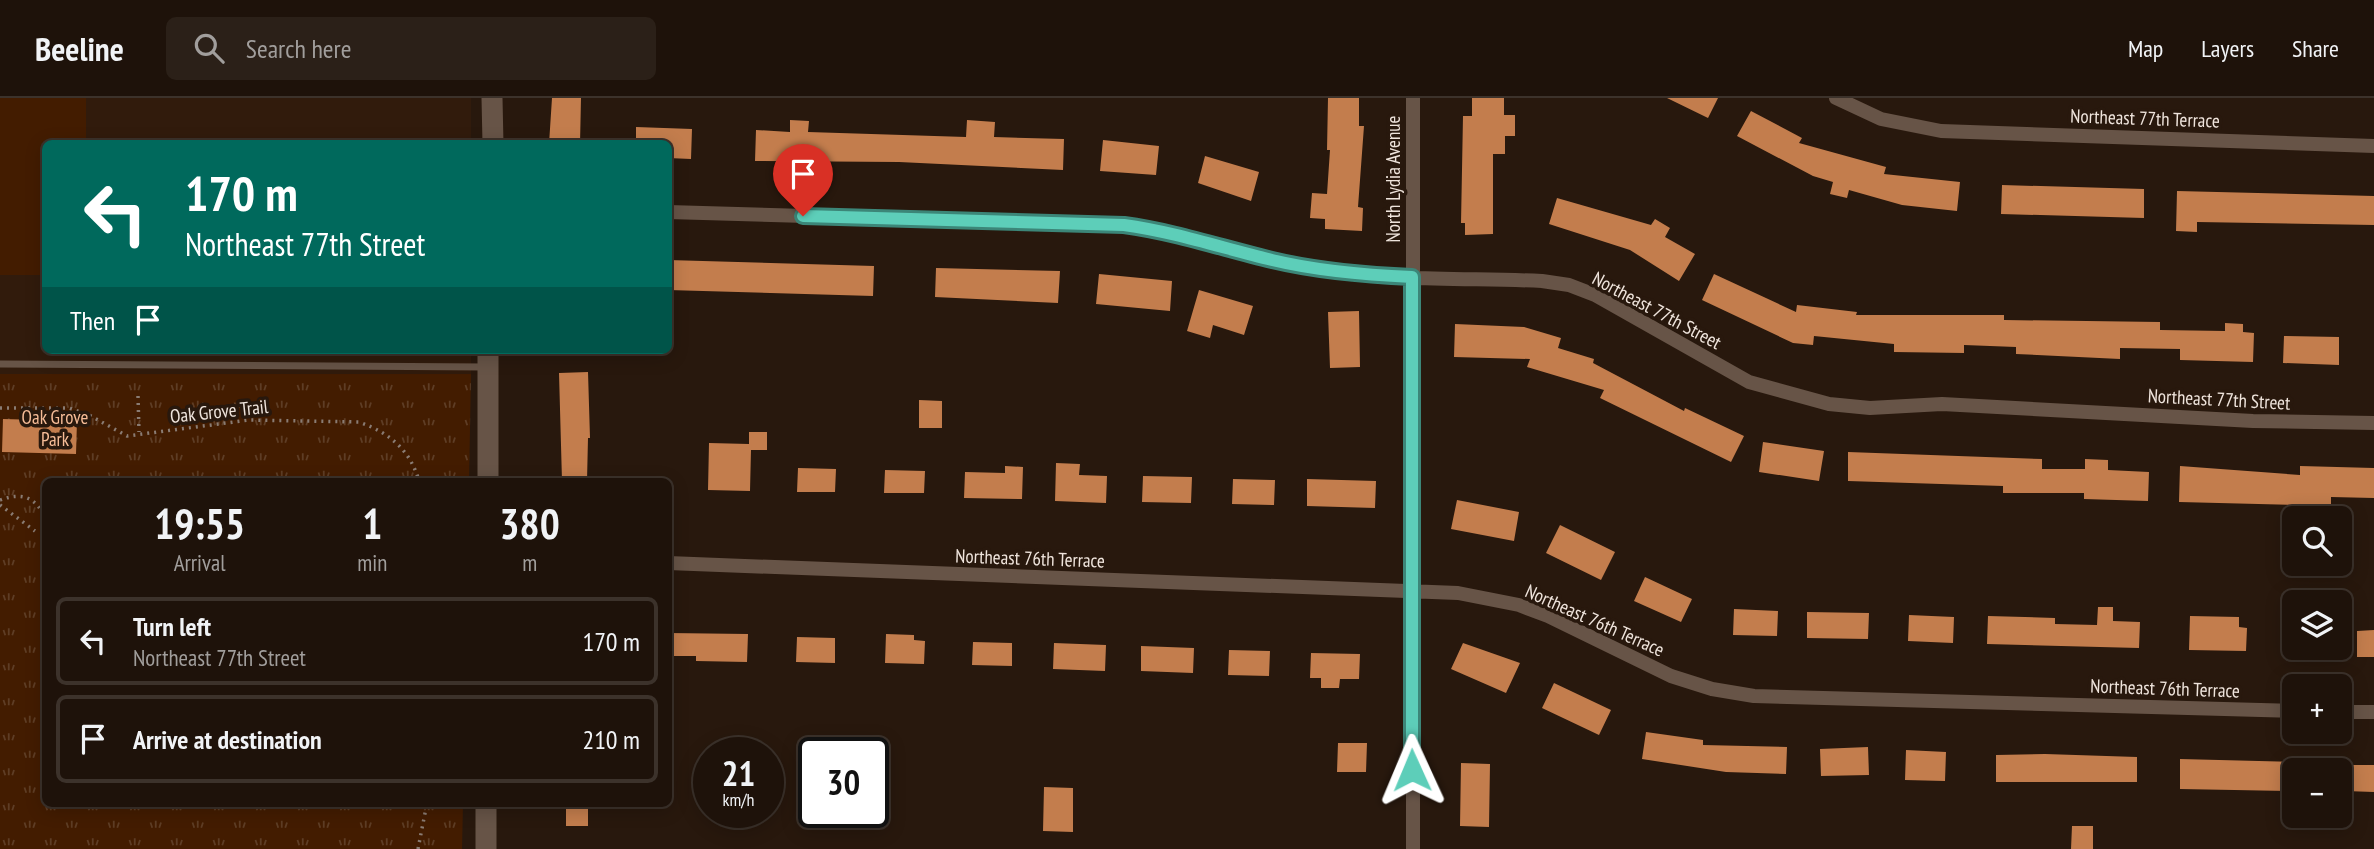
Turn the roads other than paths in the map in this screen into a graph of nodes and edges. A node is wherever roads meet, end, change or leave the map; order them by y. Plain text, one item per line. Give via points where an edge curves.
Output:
1 (492, 98) edge
2 (1413, 98) edge
3 (1836, 98) edge
4 (493, 140) edge
5 (2374, 146) edge
6 (672, 212) edge
7 (1412, 277) junction
8 (488, 359) edge
9 (0, 364) edge
10 (2374, 423) edge
11 (488, 478) edge
12 (672, 563) edge
13 (1411, 591) junction
14 (2282, 711) edge
15 (2352, 712) edge
16 (2374, 712) edge
17 (486, 807) edge
18 (486, 849) edge
19 (1413, 849) edge

1 - 4 street
2 - 7 street, North Lydia Avenue
3 - 5 street, Northeast 77th Terrace via 1881,119 1941,131
6 - 7 street, Northeast 77th Street via 1124,225 1172,232 1272,260
7 - 10 street, Northeast 77th Street via 1569,285 1595,295 1749,382 1829,404 1870,408 1942,404
7 - 13 street, North Lydia Avenue
8 - 9 lane
8 - 11 street
12 - 13 street, Northeast 76th Terrace
13 - 14 street, Northeast 76th Terrace via 1458,593 1519,605 1671,676 1754,696
13 - 19 street, North Lydia Avenue
15 - 16 street
17 - 18 street

